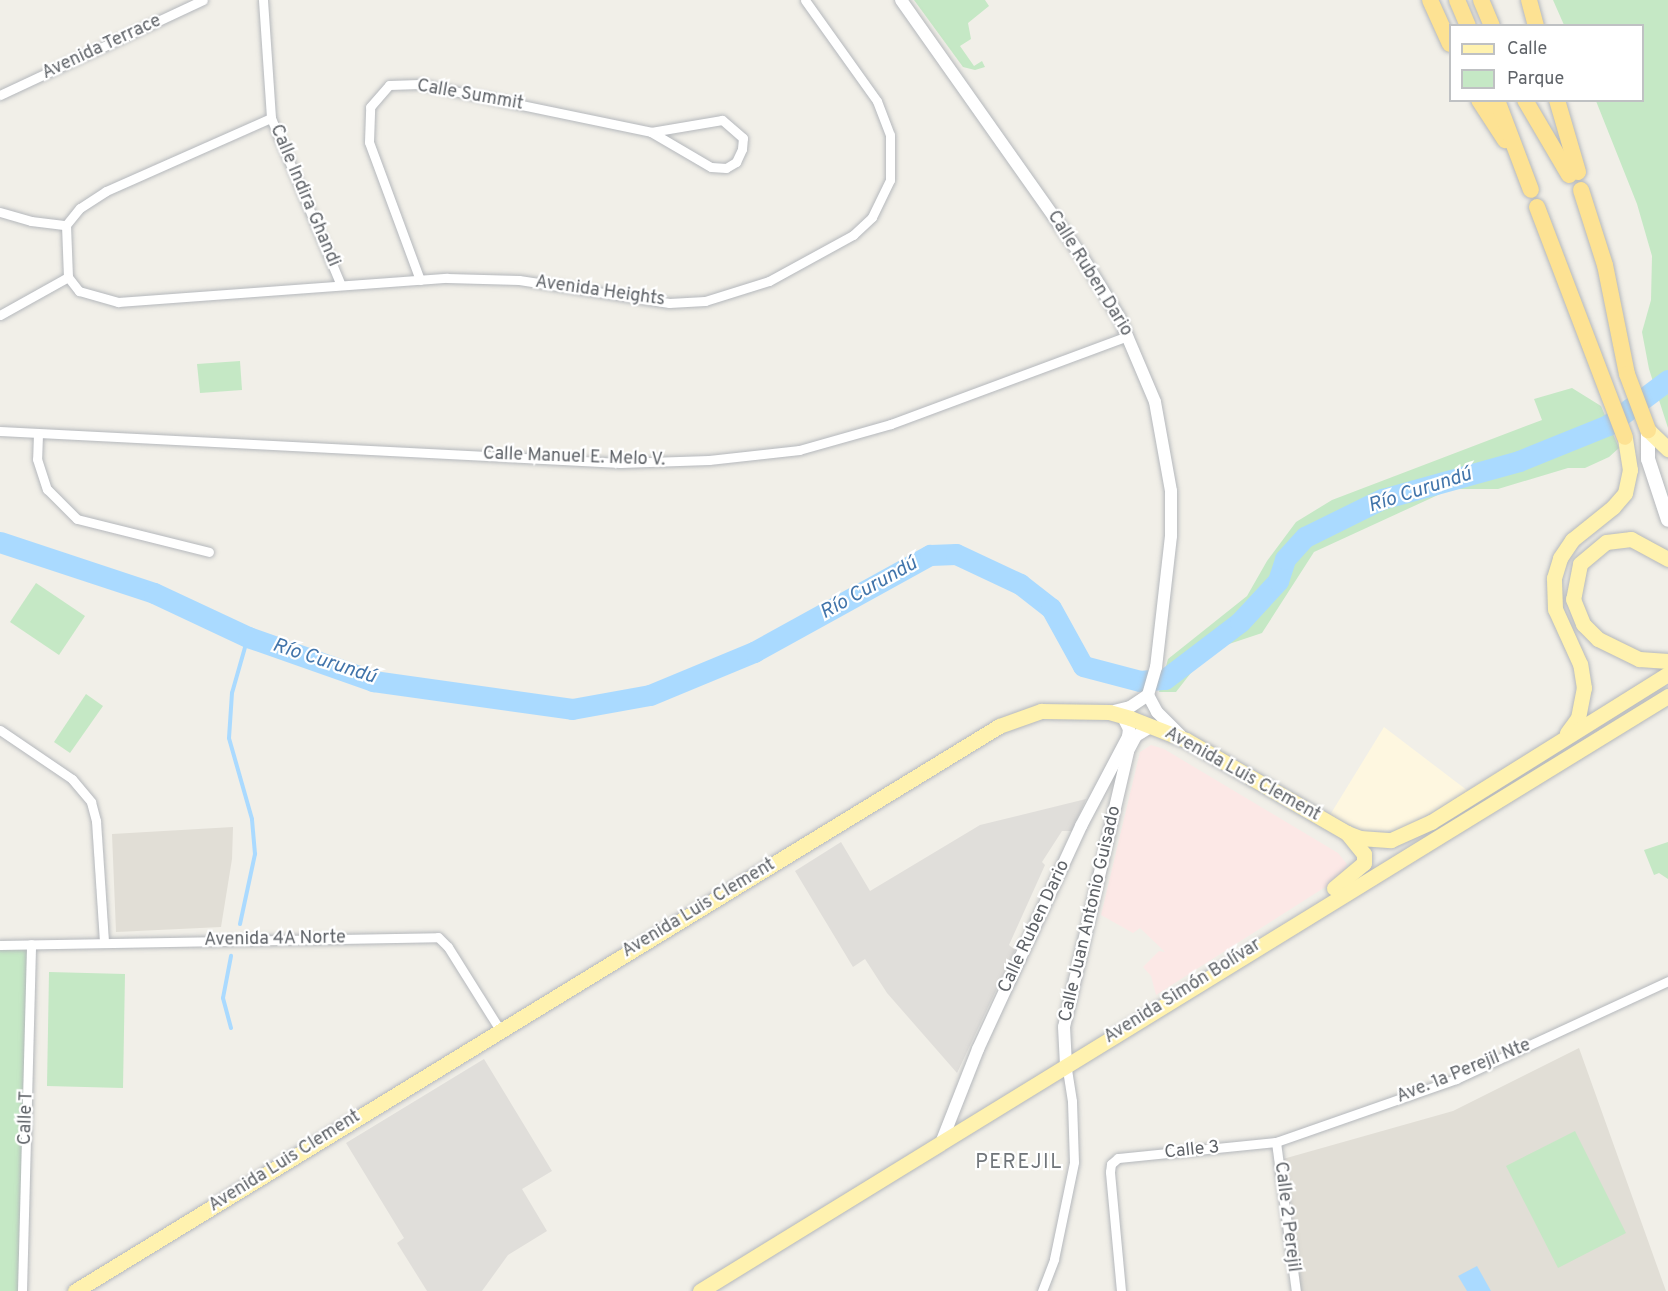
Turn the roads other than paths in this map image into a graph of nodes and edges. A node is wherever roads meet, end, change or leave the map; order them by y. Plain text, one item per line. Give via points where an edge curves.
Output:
1 (203, 0) edge
2 (263, 0) edge
3 (805, 0) edge
4 (901, 0) edge
5 (1430, 0) edge
6 (1457, 0) edge
7 (1481, 0) edge
8 (1528, 0) edge
9 (1467, 24) edge
10 (1491, 24) edge
11 (1535, 24) edge
12 (1449, 42) edge
13 (0, 95) edge
14 (1480, 102) edge
15 (1498, 102) edge
16 (1527, 102) edge
17 (1557, 102) edge
18 (271, 118) junction
19 (651, 132) junction
20 (1522, 167) junction
21 (1531, 190) dead end
22 (1581, 190) dead end
23 (1537, 207) dead end
24 (0, 212) edge
25 (66, 225) junction
26 (68, 277) junction
27 (420, 280) junction
28 (341, 285) junction
29 (0, 315) edge
30 (1128, 336) junction
31 (1647, 428) junction
32 (0, 431) edge
33 (38, 434) junction
34 (1624, 435) junction
35 (1668, 449) edge
36 (1648, 459) junction
37 (1668, 520) edge
38 (209, 552) dead end
39 (1668, 559) edge
40 (1668, 661) edge
41 (1668, 674) edge
42 (1148, 693) junction
43 (1668, 696) edge
44 (1645, 710) junction
45 (1668, 711) edge
46 (1115, 714) junction
47 (1152, 726) junction
48 (0, 730) edge
49 (1186, 740) junction
50 (1562, 740) junction
51 (1099, 794) junction
52 (1117, 800) junction
53 (1347, 833) junction
54 (1296, 922) junction
55 (104, 943) junction
56 (31, 944) junction
57 (0, 945) edge
58 (1668, 981) edge
59 (500, 1030) junction
60 (1066, 1065) junction
61 (1276, 1142) junction
62 (941, 1143) junction
63 (22, 1291) edge
64 (75, 1291) edge
65 (700, 1291) edge
66 (1042, 1291) edge
67 (1121, 1291) edge
68 (1296, 1291) edge

1 - 13 street, Avenida Terrace
2 - 18 street, Calle Indira Ghandi
3 - 27 street, Avenida Heights via 877,101 890,135 890,180 882,200 853,235 769,281 705,301 669,303 617,298 519,280
4 - 30 street, Calle Ruben Dario via 1081,255
5 - 12 highway
6 - 9 highway
7 - 10 highway
8 - 11 highway
14 - 20 highway
15 - 20 highway
16 - 17 highway via 1574,174
18 - 25 street via 106,191 80,208
18 - 28 street, Calle Indira Ghandi
19 - 19 street via 711,167 726,168 736,162 742,149 743,138 722,120
19 - 27 street, Calle Summit via 420,84 389,85 370,107 369,142
20 - 21 highway
22 - 31 highway via 1605,265 1627,374
23 - 34 highway
24 - 25 street
25 - 26 street
26 - 28 street, Avenida Heights via 79,291 118,302
26 - 29 street
27 - 28 street, Avenida Heights
30 - 33 street, Calle Manuel E. Melo V. via 891,424 799,450 709,460 620,463
30 - 42 street, Calle Ruben Dario via 1155,402 1171,491 1170,565 1156,667
31 - 35 main road
31 - 36 main road
32 - 33 street, Calle Manuel E. Melo V.
33 - 38 street via 37,459 47,489 77,519
34 - 36 main road
34 - 50 main road via 1630,470 1624,493 1613,507 1572,540 1560,558 1554,578 1555,609 1580,664 1584,688 1578,718
36 - 37 main road
39 - 40 main road via 1631,539 1606,542 1580,564 1573,599 1579,616 1598,639 1639,658
41 - 50 main road
42 - 46 street
42 - 49 street via 1165,722
43 - 44 main road, Avenida Simón Bolívar
44 - 45 main road
44 - 54 main road, Avenida Simón Bolívar
46 - 47 main road, Avenida Luis Clement
46 - 51 street, Calle Ruben Dario via 1129,729 1128,737
46 - 59 main road, Avenida Luis Clement via 1041,711 999,726
47 - 49 main road, Avenida Luis Clement
47 - 52 street, Calle Juan Antonio Guisado via 1132,742
48 - 55 street via 72,779 91,802 96,822
49 - 53 main road, Avenida Luis Clement
50 - 53 main road via 1431,822 1401,835 1376,840
51 - 52 street via 1111,793
51 - 62 street, Calle Ruben Dario via 983,1039
52 - 60 street, Calle Juan Antonio Guisado via 1064,1027
53 - 54 main road via 1364,854 1364,863 1315,901
54 - 60 main road, Avenida Simón Bolívar
55 - 56 street, Avenida 4A Norte
55 - 59 street, Avenida 4A Norte via 438,937
56 - 57 street, Avenida 4A Norte
56 - 63 street, Calle T
58 - 61 street, Ave. 1a Perejil Nte via 1456,1079
59 - 64 main road, Avenida Luis Clement
60 - 62 main road, Avenida Simón Bolívar
60 - 66 street, Calle Juan Antonio Guisado via 1072,1101 1074,1162 1054,1259
61 - 67 street, Calle 3 via 1118,1158 1111,1164
61 - 68 street, Calle 2 Perejil
62 - 65 main road, Avenida Simón Bolívar

